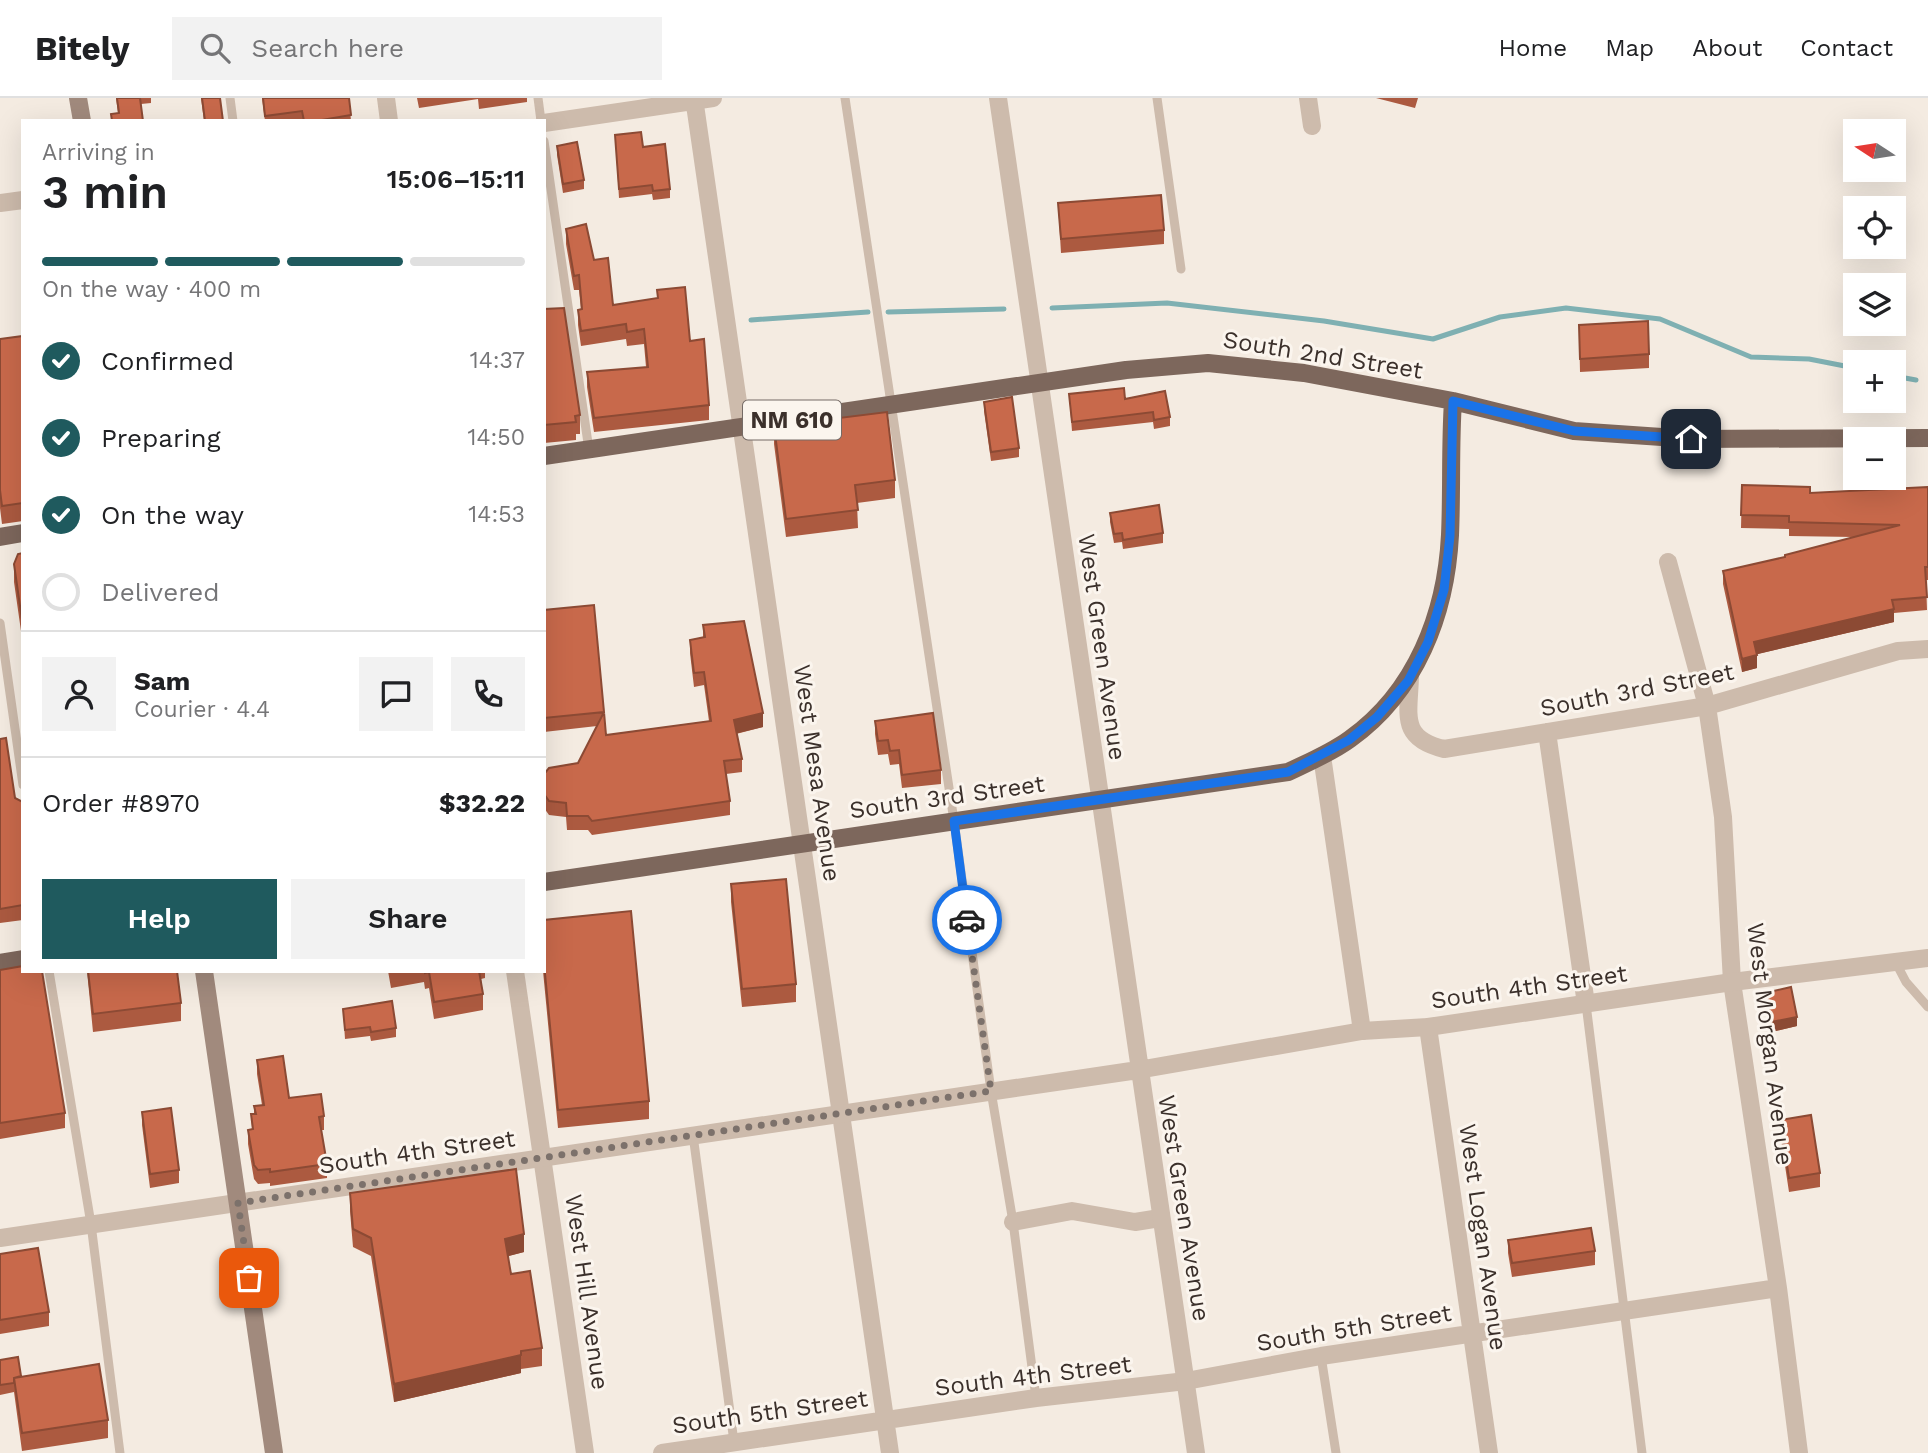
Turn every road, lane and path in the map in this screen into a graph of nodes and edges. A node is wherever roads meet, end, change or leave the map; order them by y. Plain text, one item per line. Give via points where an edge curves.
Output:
1 (78, 98) edge
2 (230, 98) edge
3 (386, 98) edge
4 (538, 98) edge
5 (713, 98) edge
6 (845, 98) edge
7 (998, 98) edge
8 (1157, 98) edge
9 (1308, 98) edge
10 (694, 99) edge
11 (82, 119) edge
12 (233, 119) edge
13 (389, 119) edge
14 (542, 119) edge
15 (546, 122) edge
16 (1312, 126) dead end
17 (546, 155) edge
18 (21, 200) edge
19 (0, 203) edge
20 (1181, 269) dead end
21 (1039, 383) junction
22 (1453, 401) junction
23 (890, 405) junction
24 (742, 427) junction
25 (1928, 438) edge
26 (589, 450) junction
27 (546, 456) edge
28 (21, 533) edge
29 (0, 537) edge
30 (1668, 562) dead end
31 (0, 623) edge
32 (1928, 649) edge
33 (1410, 676) junction
34 (1707, 706) junction
35 (1547, 732) junction
36 (1322, 756) junction
37 (21, 771) edge
38 (1100, 800) junction
39 (954, 821) junction
40 (802, 844) junction
41 (546, 882) edge
42 (1928, 958) edge
43 (21, 959) edge
44 (0, 963) edge
45 (1896, 963) junction
46 (49, 973) edge
47 (205, 973) edge
48 (516, 973) edge
49 (1732, 982) junction
50 (1586, 1003) junction
51 (1928, 1007) edge
52 (1428, 1027) junction
53 (1362, 1031) junction
54 (1139, 1070) junction
55 (991, 1091) junction
56 (841, 1114) junction
57 (693, 1135) junction
58 (542, 1158) junction
59 (238, 1203) junction
60 (1160, 1218) junction
61 (1013, 1223) junction
62 (91, 1224) junction
63 (0, 1238) edge
64 (1778, 1288) junction
65 (1625, 1311) junction
66 (1472, 1334) junction
67 (1321, 1356) junction
68 (1186, 1381) junction
69 (1036, 1398) junction
70 (886, 1420) junction
71 (734, 1442) junction
72 (120, 1453) edge
73 (274, 1453) edge
74 (585, 1453) edge
75 (662, 1453) edge
76 (890, 1453) edge
77 (1196, 1453) edge
78 (1335, 1453) edge
79 (1489, 1453) edge
80 (1642, 1453) edge
81 (1799, 1453) edge

1 - 11 main road
2 - 12 lane
3 - 13 street
4 - 14 lane
5 - 10 street
6 - 23 lane
7 - 21 street, West Green Avenue
8 - 20 lane
9 - 16 street
10 - 15 street
10 - 24 street, West Mesa Avenue
17 - 26 lane
18 - 19 street
21 - 22 main road, South 2nd Street / NM 610 via 1208,363 1304,373
21 - 23 main road, South 2nd Street / NM 610
21 - 38 street, West Green Avenue
22 - 25 main road, South 2nd Street / NM 610 via 1574,431 1691,439
22 - 33 main road via 1444,590 1428,642
23 - 24 main road, South 2nd Street / NM 610
23 - 39 lane
24 - 26 main road, South 2nd Street / NM 610
24 - 40 street, West Mesa Avenue
26 - 27 main road, South 2nd Street / NM 610
28 - 29 main road
30 - 34 street, West Morgan Avenue
31 - 37 lane
32 - 34 street, South 3rd Street via 1898,651
33 - 35 street, South 3rd Street via 1411,727 1416,738 1427,745 1444,749
33 - 36 main road, South 3rd Street via 1377,717
34 - 35 street, South 3rd Street
34 - 49 street, West Morgan Avenue via 1723,817
35 - 50 street
36 - 38 main road, South 3rd Street via 1288,772
36 - 53 street
38 - 39 main road, South 3rd Street
38 - 54 street, West Green Avenue
39 - 40 main road, South 3rd Street
39 - 55 lane
40 - 41 main road, South 3rd Street
40 - 56 street, West Mesa Avenue
42 - 45 street, South 4th Street
43 - 44 main road
45 - 49 street, South 4th Street
45 - 51 lane
46 - 62 lane
47 - 59 main road
48 - 58 street, West Hill Avenue
49 - 50 street, South 4th Street
49 - 64 street, West Morgan Avenue
50 - 52 street, South 4th Street
50 - 65 lane
52 - 53 street, South 4th Street
52 - 66 street, West Logan Avenue
53 - 54 street, South 4th Street
54 - 55 street
54 - 60 street, West Green Avenue
55 - 56 street
55 - 61 lane
56 - 57 street, South 4th Street
56 - 70 street, West Mesa Avenue
57 - 58 street, South 4th Street
57 - 71 lane
58 - 59 street, South 4th Street
58 - 74 street, West Hill Avenue
59 - 62 street, South 4th Street
59 - 73 main road
60 - 61 street via 1135,1222 1072,1211
60 - 68 street, West Green Avenue
61 - 69 lane
62 - 63 street, South 4th Street
62 - 72 lane
64 - 65 street, South 5th Street
64 - 81 street, West Morgan Avenue
65 - 66 street, South 5th Street
65 - 80 lane
66 - 67 street, South 5th Street
66 - 79 street, West Logan Avenue
67 - 68 street, South 5th Street
67 - 78 lane
68 - 69 street, South 4th Street
68 - 77 street, West Green Avenue
69 - 70 street, South 4th Street
70 - 71 street, South 5th Street
70 - 76 street, West Mesa Avenue
71 - 75 street, South 5th Street

